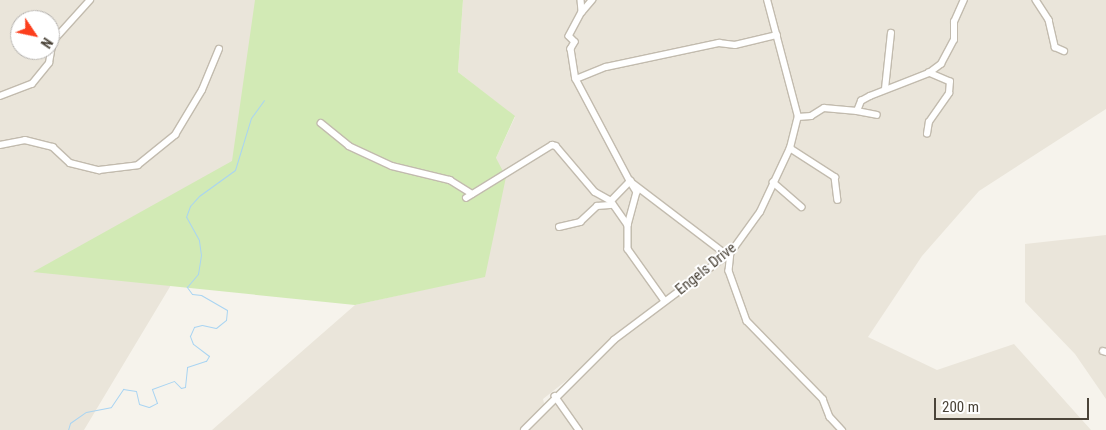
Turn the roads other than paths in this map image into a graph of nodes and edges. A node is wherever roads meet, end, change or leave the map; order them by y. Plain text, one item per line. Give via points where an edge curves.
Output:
1 (90, 0) edge
2 (581, 0) edge
3 (592, 0) edge
4 (767, 0) edge
5 (964, 0) edge
6 (1036, 0) edge
7 (582, 12) junction
8 (890, 33) dead end
9 (777, 35) junction
10 (219, 49) dead end
11 (1064, 51) dead end
12 (929, 72) junction
13 (576, 79) junction
14 (885, 89) junction
15 (0, 96) edge
16 (857, 111) junction
17 (877, 115) dead end
18 (798, 117) junction
19 (321, 122) dead end
20 (927, 134) dead end
21 (0, 145) edge
22 (790, 148) junction
23 (630, 181) junction
24 (773, 182) junction
25 (472, 194) junction
26 (466, 198) dead end
27 (838, 200) dead end
28 (612, 203) junction
29 (802, 207) dead end
30 (628, 224) junction
31 (560, 227) dead end
32 (729, 253) junction
33 (665, 301) junction
34 (555, 396) junction
35 (524, 430) edge
36 (578, 430) edge
37 (842, 430) edge

1 - 15 street via 53,41 49,64 32,84
2 - 7 street
3 - 7 street
4 - 9 street, Engels Drive
5 - 12 street via 954,22 954,40 941,64
6 - 11 street via 1049,20 1055,47
7 - 13 street via 569,36 575,42 571,50
8 - 14 street
9 - 13 street via 606,66
9 - 18 street, Engels Drive
10 - 21 street via 202,90 174,135 138,165 100,170 70,163 53,147 44,144 25,140
12 - 14 street
12 - 20 street via 950,82 949,93 929,122
13 - 23 street
14 - 16 street via 862,101
16 - 17 street
16 - 18 street via 824,108 811,116
18 - 22 street, Engels Drive
19 - 25 street via 349,146 392,166 450,180
22 - 24 street, Engels Drive
22 - 27 street via 835,177
23 - 28 street
23 - 30 street via 636,192
23 - 32 street
24 - 29 street
24 - 32 street, Engels Drive via 758,217
25 - 26 street
25 - 28 street via 552,145 594,192
28 - 30 street
28 - 31 street via 597,206 580,222
30 - 33 street via 628,249
32 - 33 street, Engels Drive
32 - 37 street via 728,271 747,321 823,399 830,417
33 - 34 street, Engels Drive via 614,340
34 - 35 street, Engels Drive
34 - 36 street

